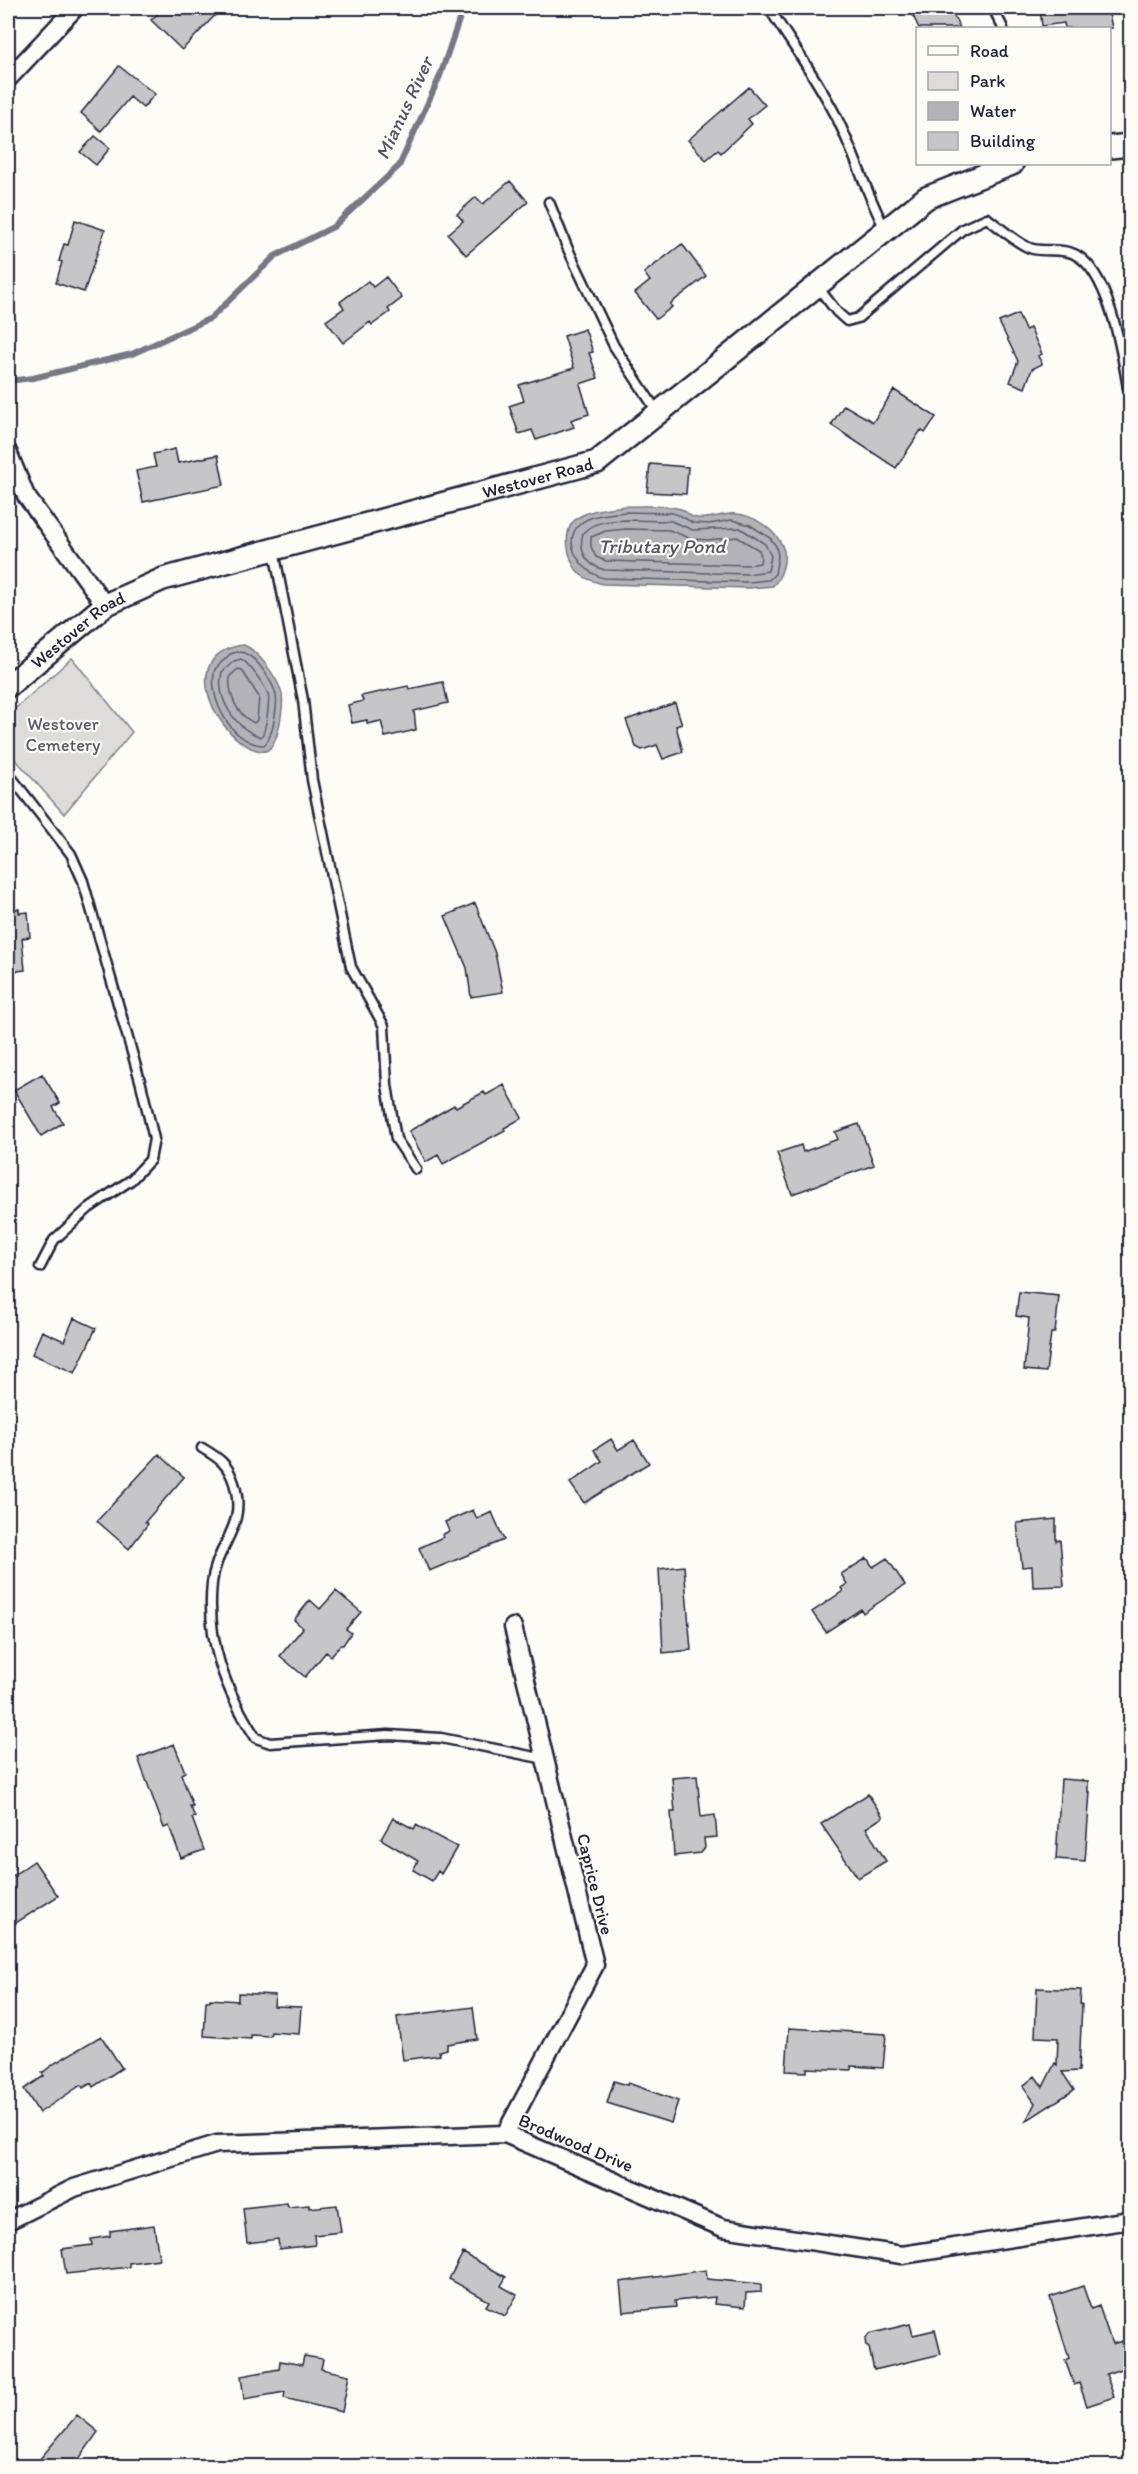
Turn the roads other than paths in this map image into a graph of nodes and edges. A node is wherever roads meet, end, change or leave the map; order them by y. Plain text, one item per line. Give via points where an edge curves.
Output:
1 (75, 8) edge
2 (769, 8) edge
3 (993, 8) edge
4 (1002, 27) edge
5 (8, 79) edge
6 (1131, 145) edge
7 (1111, 147) edge
8 (1009, 165) edge
9 (549, 202) dead end
10 (886, 230) junction
11 (817, 285) junction
12 (1128, 388) dead end
13 (658, 413) junction
14 (8, 452) edge
15 (274, 551) junction
16 (105, 605) junction
17 (8, 686) edge
18 (8, 773) edge
19 (416, 1168) dead end
20 (40, 1267) dead end
21 (202, 1448) dead end
22 (513, 1627) dead end
23 (545, 1759) junction
24 (505, 2133) junction
25 (1131, 2220) edge
26 (8, 2221) edge

1 - 5 street
2 - 10 lane via 828,102
3 - 4 lane
6 - 7 street
8 - 10 street, Westover Road via 926,198
9 - 13 lane via 614,346
10 - 11 street, Westover Road
11 - 12 lane via 847,321 858,318 963,229 987,218 1031,249 1073,253 1085,261 1101,286 1118,332
11 - 13 street, Westover Road
13 - 15 street, Westover Road via 597,462
14 - 16 street via 26,496
15 - 16 street, Westover Road via 163,579
15 - 19 lane via 301,690 312,780 351,967 384,1026 387,1085 396,1139
16 - 17 street, Westover Road
18 - 20 lane via 70,854 83,881 154,1139 150,1160 131,1180 89,1208 54,1240
21 - 23 lane via 224,1461 238,1496 238,1515 212,1581 212,1633 221,1673 256,1738 270,1743 388,1735 441,1738
22 - 23 street, Caprice Drive
23 - 24 street, Caprice Drive via 595,1965
24 - 25 street, Brodwood Drive via 723,2228 902,2255
24 - 26 street, Brodwood Drive via 217,2144 74,2188

